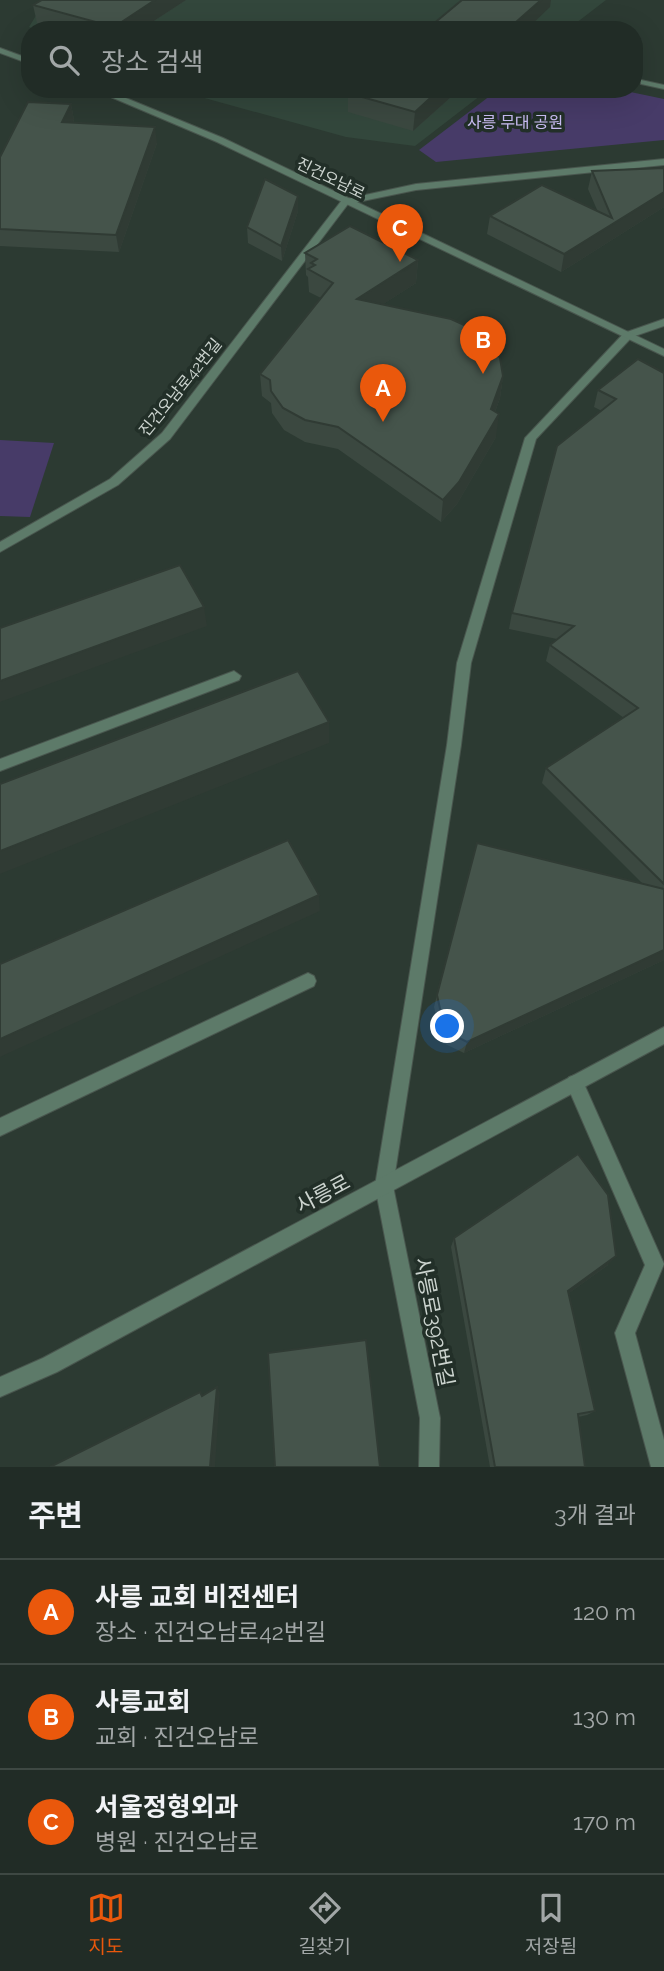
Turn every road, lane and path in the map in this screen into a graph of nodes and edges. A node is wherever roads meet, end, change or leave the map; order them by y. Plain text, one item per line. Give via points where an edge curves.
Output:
1 (0, 50) edge
2 (21, 58) edge
3 (644, 82) dead end
4 (664, 87) edge
5 (118, 98) edge
6 (664, 162) edge
7 (345, 202) junction
8 (664, 322) edge
9 (628, 335) junction
10 (664, 353) edge
11 (0, 548) edge
12 (234, 676) dead end
13 (0, 765) edge
14 (308, 981) dead end
15 (664, 1035) edge
16 (575, 1083) junction
17 (0, 1127) edge
18 (384, 1186) junction
19 (0, 1387) edge
20 (429, 1467) edge
21 (661, 1467) edge

1 - 2 street
3 - 4 street
5 - 7 street, 진건오남로 via 220,140
6 - 7 street via 416,187
7 - 9 street, 진건오남로
7 - 11 street, 진건오남로42번길 via 166,436 114,482
8 - 9 street
9 - 10 street, 진건오남로
9 - 18 street via 531,438 464,663
12 - 13 street
14 - 17 street
15 - 16 street, 사릉로
16 - 18 street, 사릉로
16 - 21 street via 655,1265 625,1333
18 - 19 street, 사릉로
18 - 20 street, 사릉로392번길 via 430,1418

